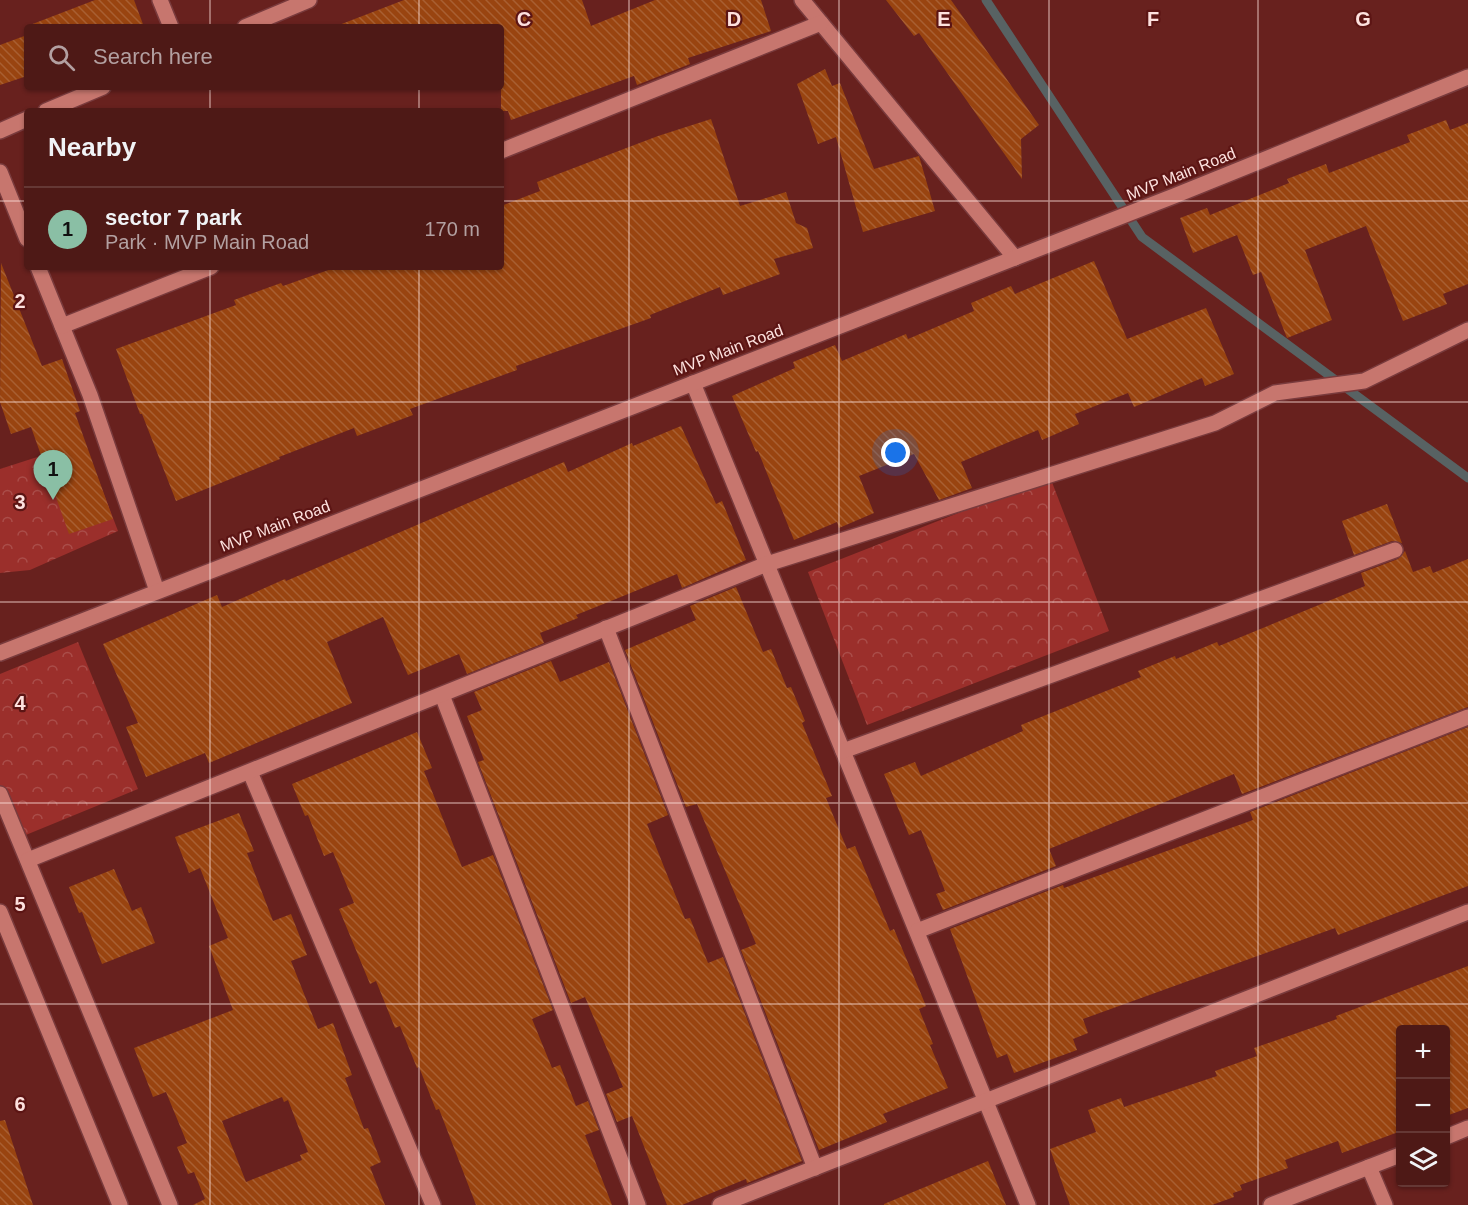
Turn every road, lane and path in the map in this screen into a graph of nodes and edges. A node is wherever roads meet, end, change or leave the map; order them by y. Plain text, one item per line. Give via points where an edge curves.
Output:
1 (160, 0) edge
2 (309, 0) edge
3 (802, 0) edge
4 (821, 23) junction
5 (170, 24) edge
6 (252, 24) edge
7 (1468, 77) edge
8 (96, 90) edge
9 (53, 108) edge
10 (24, 120) edge
11 (0, 131) edge
12 (504, 150) edge
13 (0, 172) edge
14 (24, 232) edge
15 (1015, 258) junction
16 (39, 270) edge
17 (202, 270) edge
18 (62, 326) junction
19 (1468, 330) edge
20 (693, 383) junction
21 (1395, 550) dead end
22 (767, 564) junction
23 (157, 591) junction
24 (606, 628) junction
25 (0, 653) edge
26 (442, 695) junction
27 (1468, 717) edge
28 (843, 751) junction
29 (250, 772) junction
30 (0, 794) edge
31 (28, 860) junction
32 (0, 912) edge
33 (1468, 912) edge
34 (917, 931) junction
35 (986, 1101) junction
36 (1468, 1128) edge
37 (1450, 1135) edge
38 (1396, 1157) edge
39 (1370, 1167) junction
40 (815, 1168) junction
41 (120, 1205) edge
42 (170, 1205) edge
43 (433, 1205) edge
44 (638, 1205) edge
45 (720, 1205) edge
46 (1028, 1205) edge
47 (1271, 1205) edge
48 (1385, 1205) edge

1 - 5 street
2 - 6 street
3 - 4 street
4 - 12 street
4 - 15 street
7 - 15 street, MVP Main Road
8 - 9 street
10 - 11 street
13 - 14 street
15 - 20 street, MVP Main Road
16 - 18 street
17 - 18 street
18 - 23 street via 90,395
19 - 22 street via 1364,381 1275,393 1215,423
20 - 22 street
20 - 23 street, MVP Main Road
21 - 28 street
22 - 24 street
22 - 28 street
23 - 25 street, MVP Main Road
24 - 26 street
24 - 40 street
26 - 29 street
26 - 44 street
27 - 34 street
28 - 34 street
29 - 31 street
29 - 43 street
30 - 31 street
31 - 42 street
32 - 41 street
33 - 35 street
34 - 35 street
35 - 40 street
35 - 46 street
36 - 37 street
38 - 39 street
39 - 47 street
39 - 48 street
40 - 45 street

